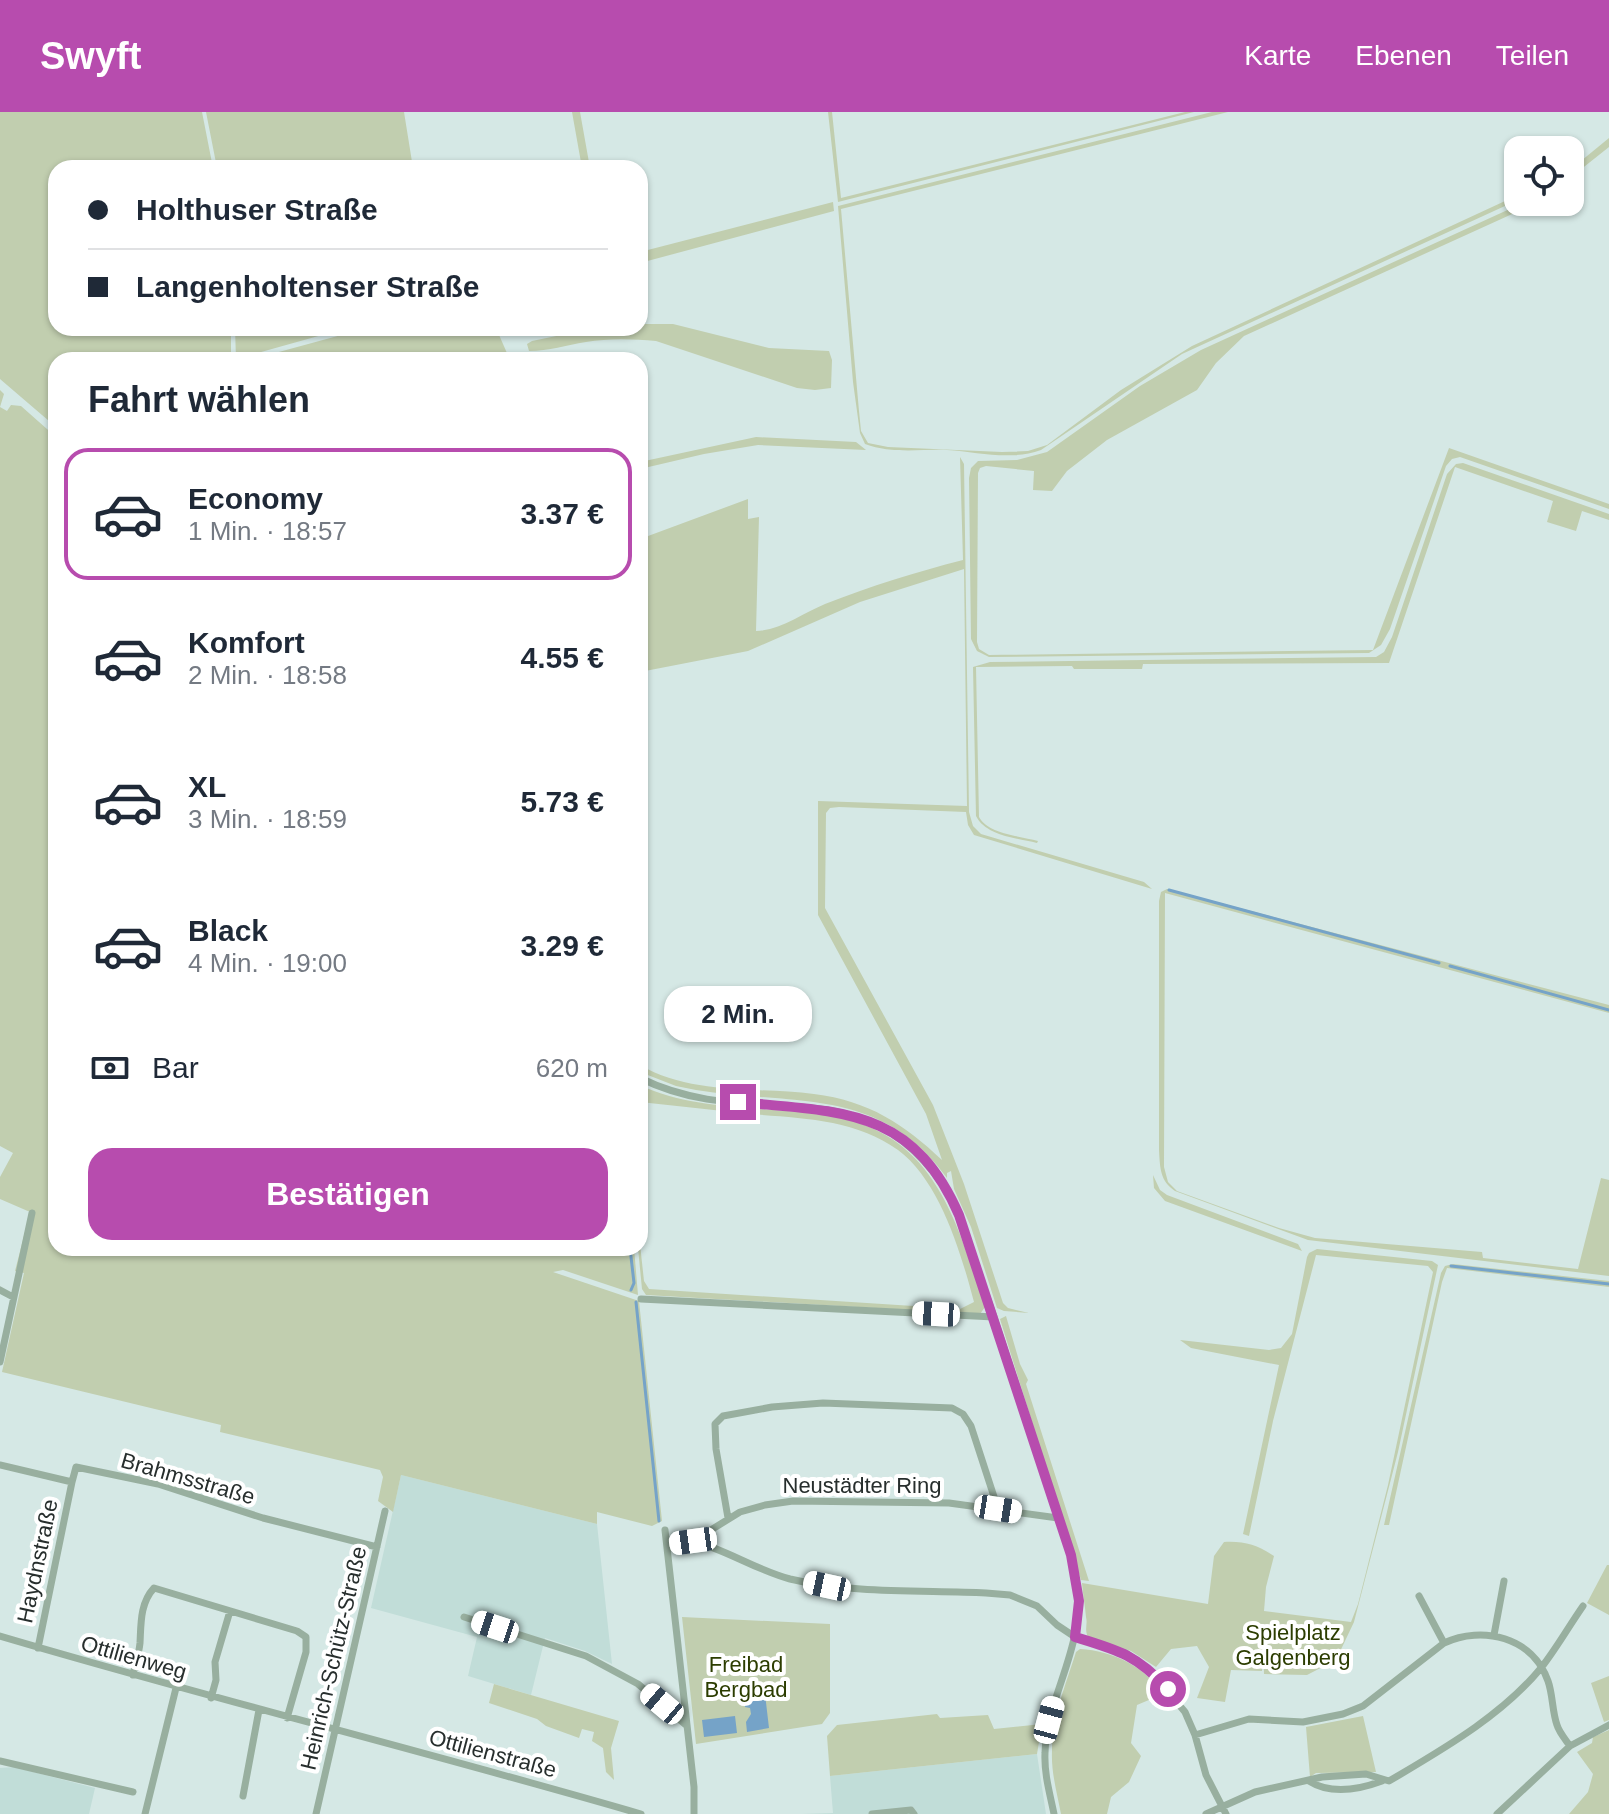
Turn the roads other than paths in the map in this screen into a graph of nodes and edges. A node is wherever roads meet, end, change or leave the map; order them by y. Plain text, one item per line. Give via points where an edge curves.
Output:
1 (648, 1081) edge
2 (32, 1213) dead end
3 (0, 1290) edge
4 (13, 1297) junction
5 (641, 1299) dead end
6 (994, 1317) junction
7 (0, 1362) edge
8 (0, 1465) edge
9 (72, 1482) junction
10 (998, 1509) junction
11 (385, 1511) dead end
12 (728, 1518) junction
13 (1058, 1518) junction
14 (665, 1530) dead end
15 (693, 1541) junction
16 (667, 1545) junction
17 (377, 1547) junction
18 (1504, 1581) dead end
19 (1419, 1596) dead end
20 (1583, 1606) dead end
21 (230, 1611) junction
22 (464, 1617) dead end
23 (1494, 1635) junction
24 (0, 1636) edge
25 (1075, 1637) junction
26 (1444, 1643) junction
27 (38, 1648) junction
28 (1541, 1668) junction
29 (133, 1675) junction
30 (176, 1688) junction
31 (211, 1698) junction
32 (259, 1710) junction
33 (287, 1718) junction
34 (686, 1725) junction
35 (1609, 1725) edge
36 (334, 1730) junction
37 (1195, 1735) junction
38 (1570, 1746) junction
39 (0, 1761) edge
40 (1309, 1781) junction
41 (1382, 1781) junction
42 (133, 1792) dead end
43 (243, 1796) dead end
44 (1221, 1805) junction
45 (145, 1814) edge
46 (316, 1814) edge
47 (641, 1814) edge
48 (694, 1814) edge
49 (872, 1814) edge
50 (914, 1814) edge
51 (1054, 1814) edge
52 (1206, 1814) edge
53 (1226, 1814) edge
54 (1497, 1814) edge

1 - 6 street via 696,1097 839,1112 901,1137 953,1201
2 - 4 street
3 - 4 street
4 - 7 street
5 - 6 street
6 - 13 street
8 - 9 street
9 - 17 street, Brahmsstraße via 76,1467 158,1484
9 - 27 street, Haydnstraße
10 - 12 street, Neustädter Ring via 949,1503 793,1501
10 - 12 street via 963,1414 952,1408 823,1403 723,1416 715,1424
10 - 13 street, Neustädter Ring
11 - 17 street, Heinrich-Schütz-Straße
12 - 15 street, Neustädter Ring
13 - 25 street via 1077,1583
14 - 16 street
15 - 16 street, Neustädter Ring
15 - 25 street via 773,1574 827,1586 1010,1595 1037,1606
16 - 34 street
17 - 36 street, Heinrich-Schütz-Straße
18 - 23 street
19 - 26 street
20 - 28 street
21 - 29 street via 154,1588 139,1625
21 - 31 street
21 - 33 street via 306,1637
22 - 34 street via 586,1656 638,1684
23 - 26 street via 1470,1634
23 - 28 street via 1519,1646
24 - 27 street, Ottilienweg
25 - 37 street via 1126,1653 1150,1670 1185,1712
25 - 51 street via 1049,1720 1045,1753
26 - 37 street via 1363,1706 1343,1714 1303,1722 1249,1719
27 - 29 street, Ottilienweg
28 - 38 street via 1557,1726
28 - 41 street via 1486,1719
29 - 30 street, Ottilienweg
30 - 31 street, Ottilienweg
30 - 45 street
31 - 32 street, Ottilienweg
32 - 33 street, Ottilienweg
32 - 43 street
33 - 36 street, Ottilienweg
34 - 48 street
35 - 38 street
36 - 46 street, Heinrich-Schütz-Straße
36 - 47 street, Ottilienstraße
37 - 44 street
38 - 54 street
39 - 42 street
40 - 41 street via 1366,1774
40 - 41 street via 1323,1790
40 - 44 street
44 - 52 street
44 - 53 street
49 - 50 street

